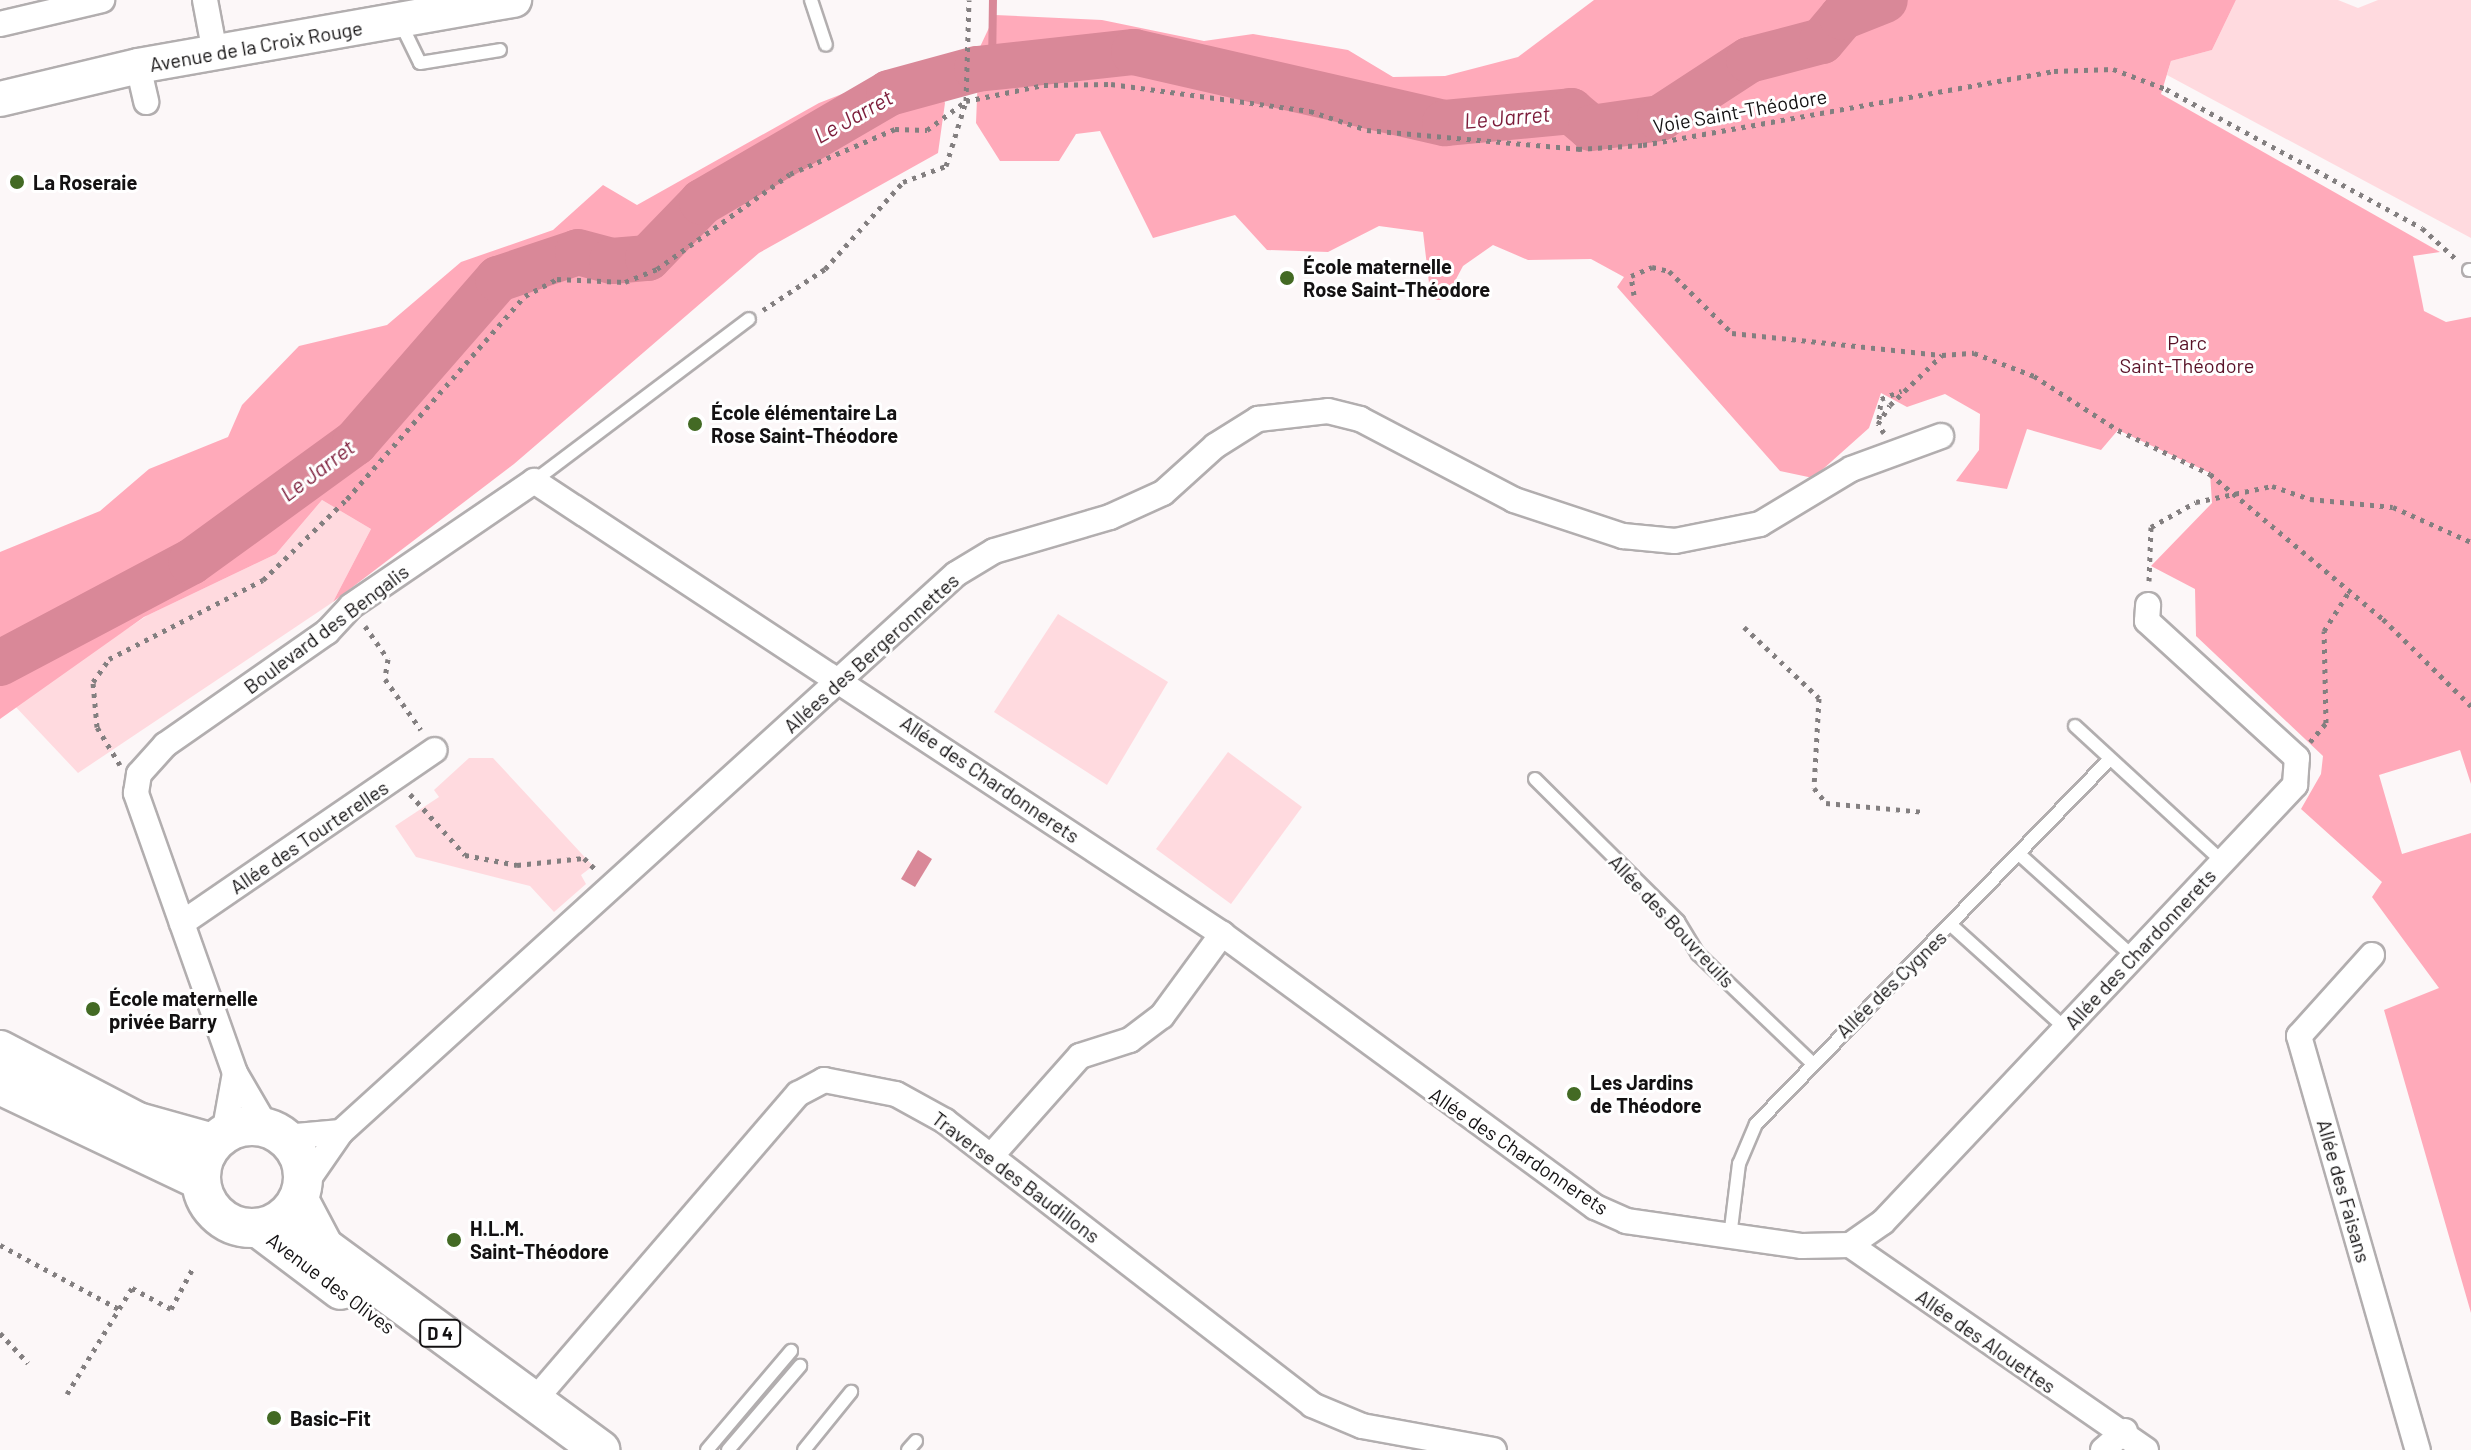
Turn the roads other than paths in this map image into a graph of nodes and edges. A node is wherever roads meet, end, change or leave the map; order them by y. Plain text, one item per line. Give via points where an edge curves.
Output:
1 (102, 0) edge
2 (205, 0) edge
3 (514, 0) edge
4 (811, 0) edge
5 (54, 5) edge
6 (399, 21) junction
7 (0, 24) edge
8 (826, 45) dead end
9 (500, 50) dead end
10 (215, 53) junction
11 (138, 66) junction
12 (0, 99) edge
13 (146, 102) dead end
14 (749, 319) road end
15 (1941, 436) dead end
16 (534, 481) junction
17 (2148, 605) road end
18 (840, 679) junction
19 (2075, 726) dead end
20 (435, 750) road end
21 (2109, 760) junction
22 (1535, 779) dead end
23 (2019, 854) junction
24 (2222, 861) junction
25 (182, 923) junction
26 (1951, 925) junction
27 (1222, 934) junction
28 (2131, 955) junction
29 (2372, 955) dead end
30 (2066, 1029) junction
31 (0, 1050) edge
32 (1811, 1062) junction
33 (235, 1073) junction
34 (0, 1085) edge
35 (341, 1132) junction
36 (276, 1133) junction
37 (218, 1139) junction
38 (992, 1155) junction
39 (200, 1180) junction
40 (301, 1194) junction
41 (260, 1229) junction
42 (1729, 1239) junction
43 (1850, 1245) junction
44 (791, 1351) dead end
45 (800, 1366) dead end
46 (851, 1392) dead end
47 (532, 1403) junction
48 (2125, 1431) junction
49 (558, 1450) edge
50 (600, 1450) edge
51 (707, 1450) edge
52 (728, 1450) edge
53 (804, 1450) edge
54 (1494, 1450) edge
55 (2103, 1450) edge
56 (2146, 1450) edge
57 (2418, 1450) edge

1 - 5 street
2 - 10 street
3 - 6 main road, Avenue de la Croix Rouge
4 - 8 lane
5 - 7 street
6 - 9 lane via 420,63
6 - 10 main road, Avenue de la Croix Rouge
10 - 11 main road, Avenue de la Croix Rouge
11 - 12 main road, Avenue de la Croix Rouge
11 - 13 street
14 - 16 lane
15 - 18 street, Allées des Bergeronnettes via 1897,450 1760,524 1675,541 1567,520 1360,419 1292,411 1258,419 1215,446 1163,493 968,566
16 - 18 street, Allée des Chardonnerets
16 - 25 street, Boulevard des Bengalis via 351,606 327,632 147,761 136,793
17 - 24 street, Allée des Chardonnerets via 2147,621 2297,758 2295,785
18 - 27 street, Allée des Chardonnerets
18 - 35 street, Allées des Bergeronnettes
19 - 21 lane
20 - 25 street, Allée des Tourterelles
21 - 23 lane, Allée des Cygnes
21 - 24 lane
22 - 32 lane, Allée des Bouvreuils via 1678,921 1698,954
23 - 26 lane, Allée des Cygnes
23 - 28 lane
24 - 28 street, Allée des Chardonnerets
25 - 33 street
26 - 30 lane
26 - 32 lane, Allée des Cygnes
27 - 38 street via 1162,1016 1130,1040 1080,1056
27 - 42 street, Allée des Chardonnerets via 1595,1207 1626,1221
28 - 30 street, Allée des Chardonnerets
29 - 57 street, Allée des Faisans via 2299,1036
30 - 43 street, Allée des Chardonnerets via 1883,1222
31 - 37 main road via 138,1122
32 - 42 lane, Allée des Cygnes via 1756,1124 1739,1164
33 - 36 street
33 - 37 street
34 - 39 main road
35 - 36 street
35 - 40 street, Allées des Bergeronnettes
36 - 37 main road
36 - 40 main road via 303,1169
37 - 39 main road
38 - 47 street, Traverse des Baudillons via 945,1121 865,1083 824,1080 798,1094
38 - 54 street, Traverse des Baudillons via 1312,1405 1362,1426
39 - 41 main road via 219,1218
40 - 41 main road
40 - 47 main road, Avenue des Olives / D 4 via 324,1247
41 - 49 main road, Avenue des Olives / D 4
42 - 43 street, Allée des Chardonnerets
43 - 48 street, Allée des Alouettes via 2020,1368
44 - 51 lane
45 - 52 lane
46 - 53 lane
47 - 50 main road, Avenue des Olives / D 4
48 - 55 street
48 - 56 street

